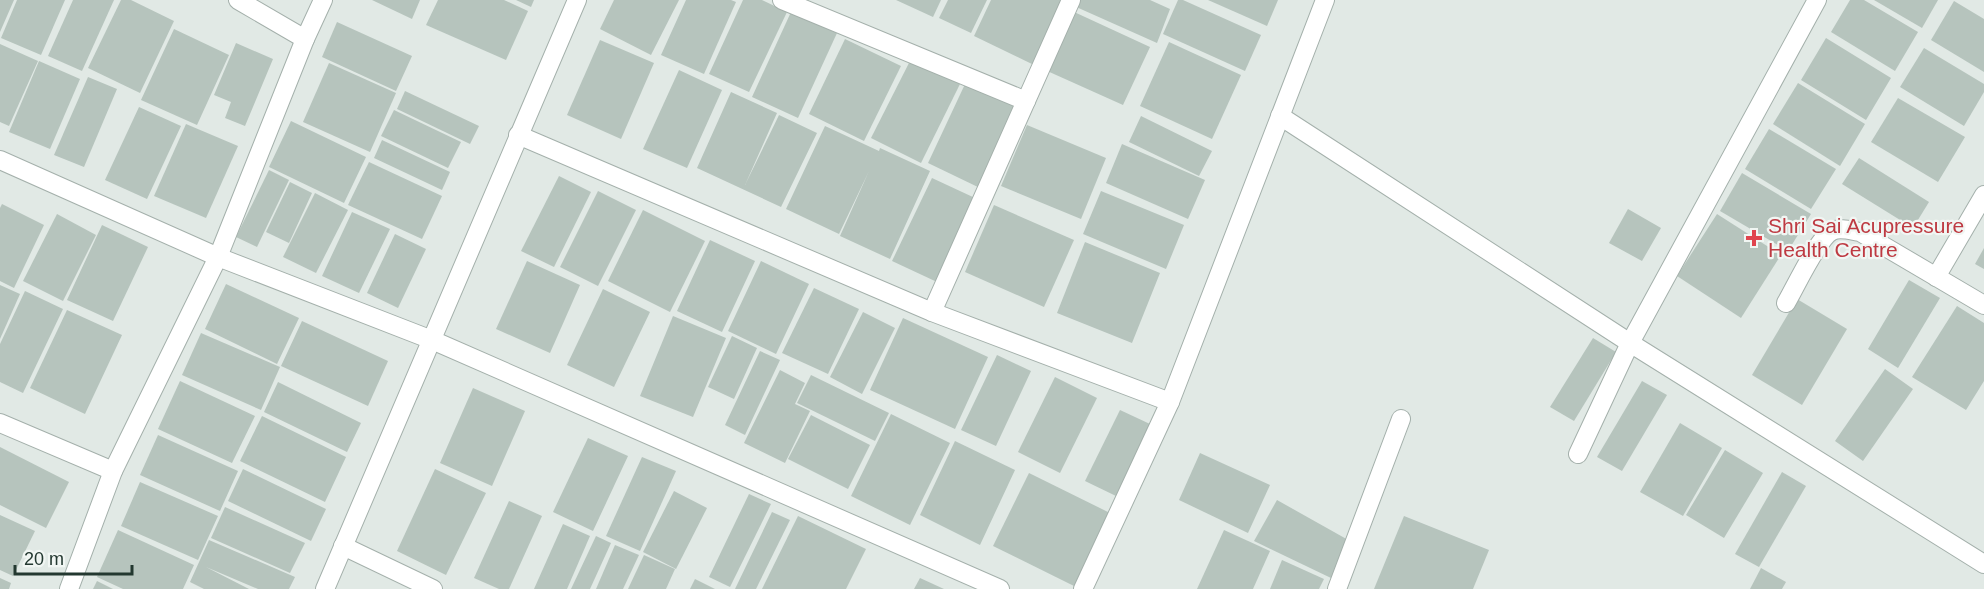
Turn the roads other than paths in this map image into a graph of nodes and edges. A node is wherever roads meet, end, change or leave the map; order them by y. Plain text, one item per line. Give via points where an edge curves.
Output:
1 (238, 0) edge
2 (322, 0) edge
3 (577, 0) edge
4 (782, 0) edge
5 (1071, 0) edge
6 (1325, 0) edge
7 (1810, 1) edge
8 (305, 39) junction
9 (1026, 101) junction
10 (1280, 116) junction
11 (518, 135) junction
12 (0, 160) edge
13 (1984, 195) edge
14 (218, 257) junction
15 (1936, 277) junction
16 (1786, 303) dead end
17 (1984, 305) edge
18 (933, 312) junction
19 (432, 340) junction
20 (1630, 343) junction
21 (1170, 402) junction
22 (1401, 419) dead end
23 (0, 423) edge
24 (1578, 454) dead end
25 (113, 471) junction
26 (343, 546) junction
27 (1984, 564) edge
28 (69, 589) edge
29 (325, 589) edge
30 (433, 589) edge
31 (1000, 589) edge
32 (1083, 589) edge
33 (1337, 589) edge

1 - 8 street
2 - 8 street
3 - 11 street
4 - 9 street
5 - 9 street
6 - 10 street
7 - 20 street
8 - 14 street
9 - 18 street
10 - 20 street
10 - 21 street
11 - 18 street
11 - 19 street
12 - 14 street
13 - 15 street
14 - 19 street
14 - 25 street
15 - 16 street via 1860,232 1832,231 1820,242
15 - 17 street
18 - 21 street
19 - 26 street
19 - 31 street
20 - 24 street
20 - 27 street
21 - 32 street
22 - 33 street
23 - 25 street
25 - 28 street
26 - 29 street
26 - 30 street

